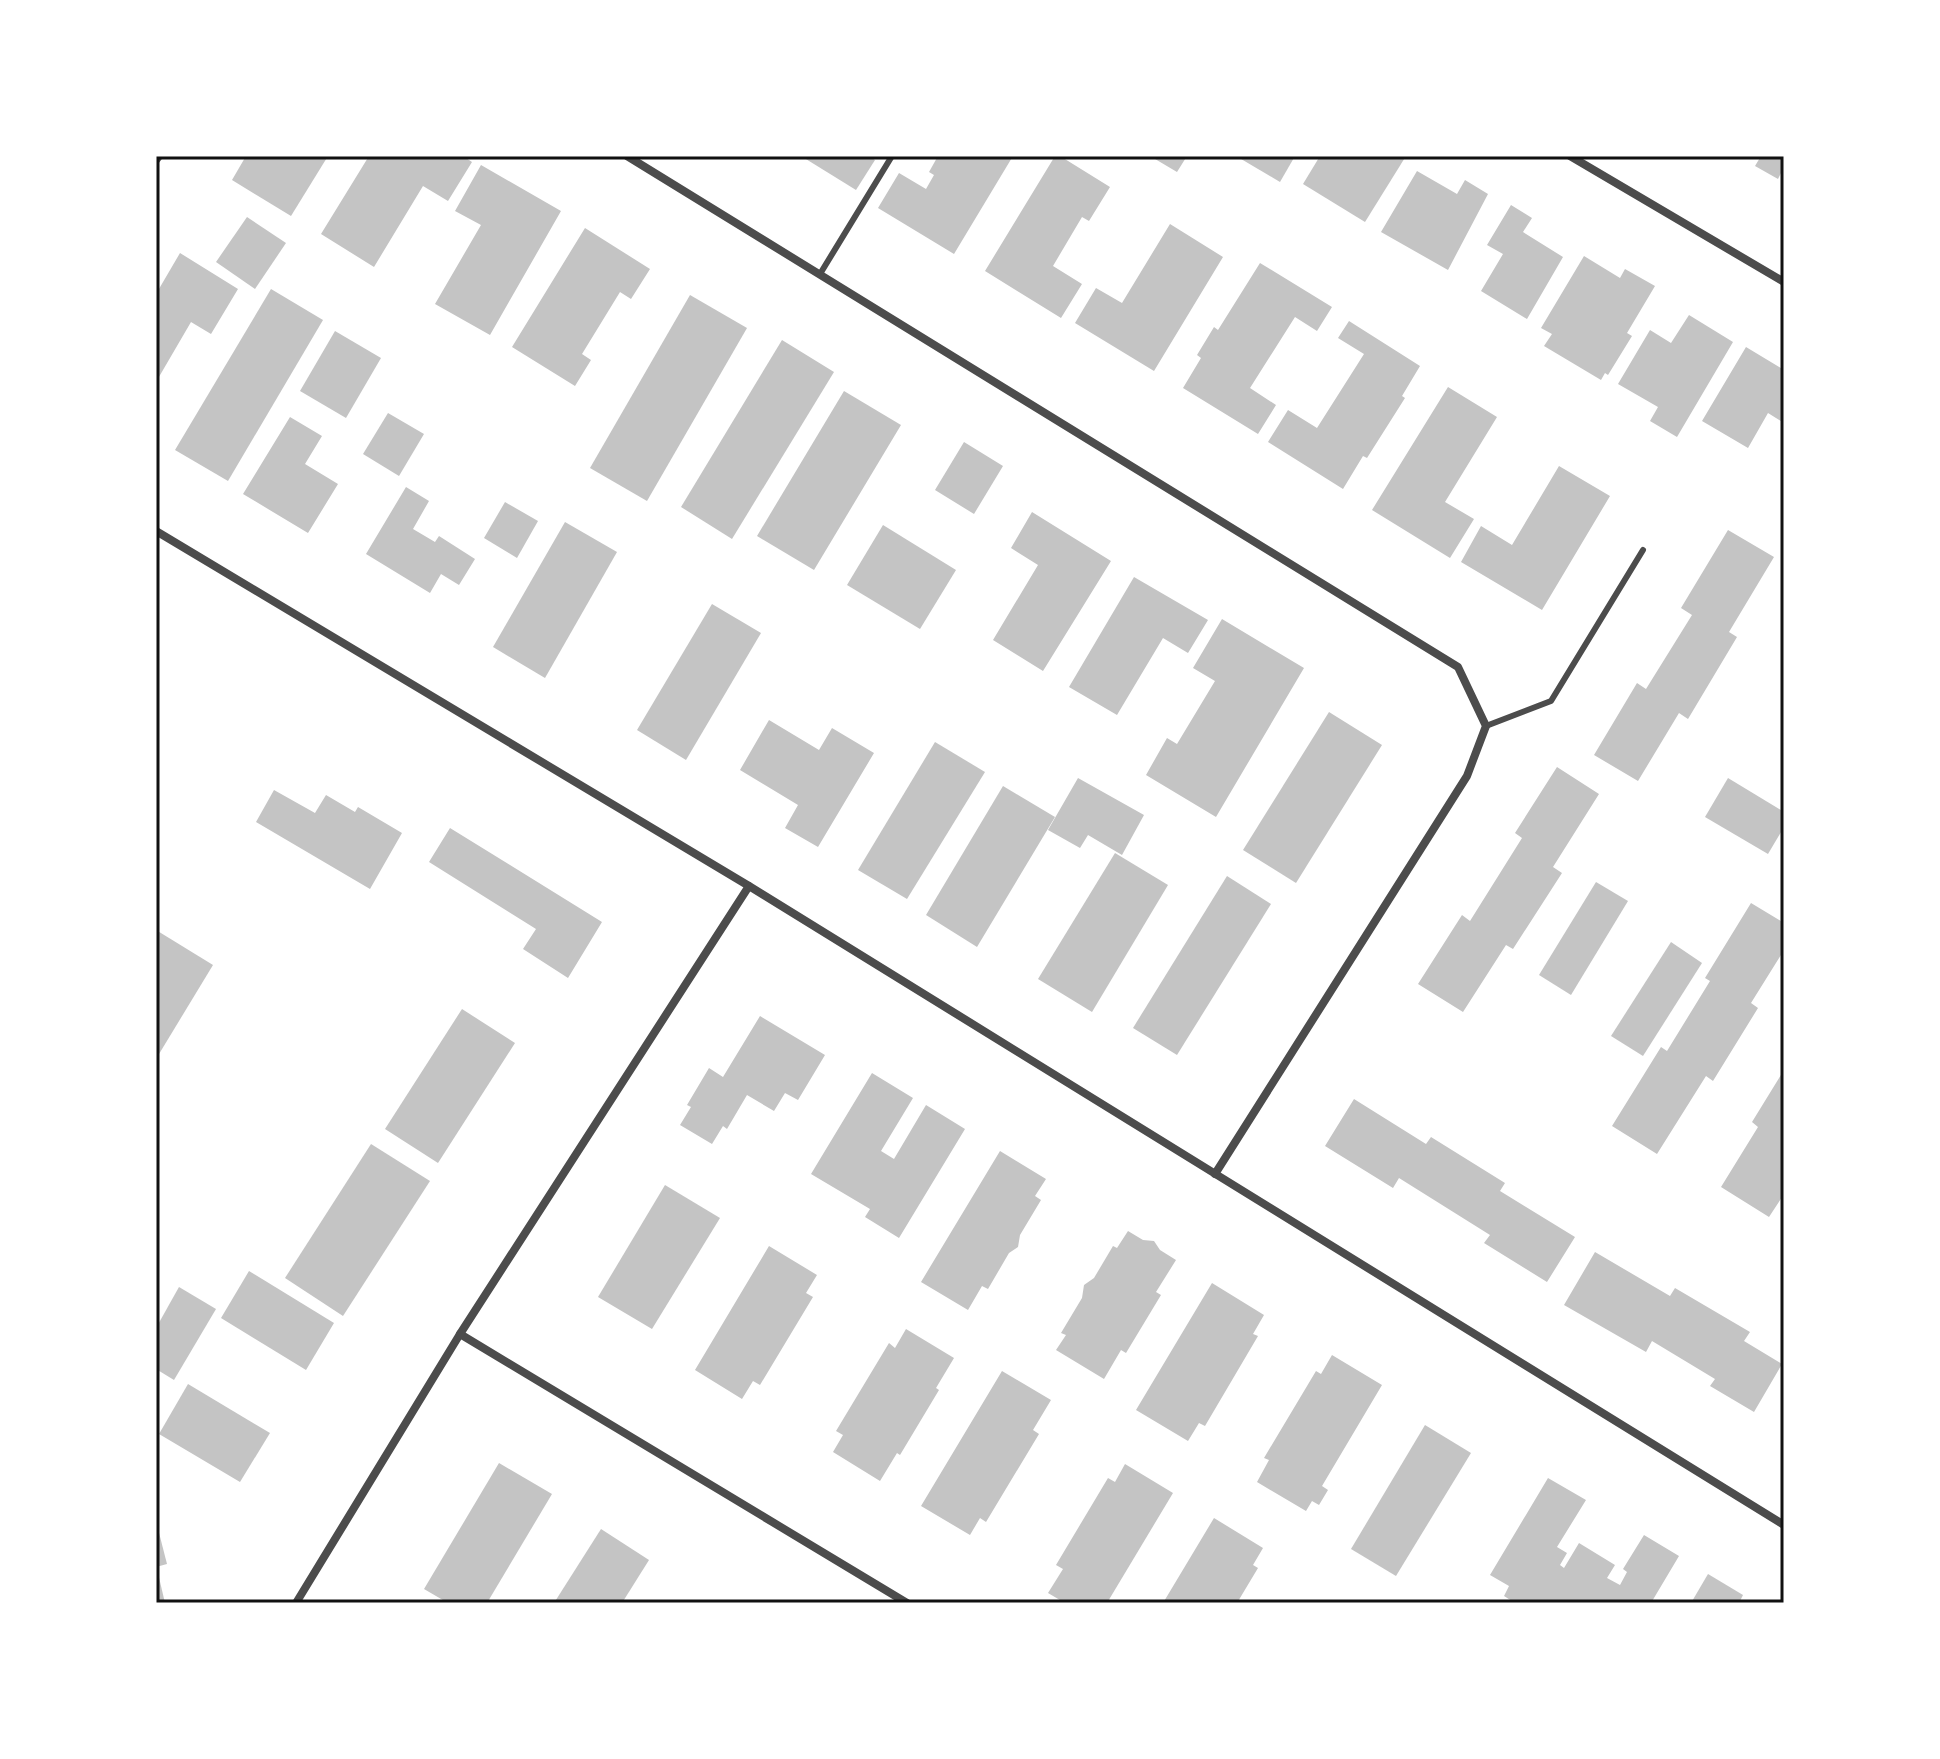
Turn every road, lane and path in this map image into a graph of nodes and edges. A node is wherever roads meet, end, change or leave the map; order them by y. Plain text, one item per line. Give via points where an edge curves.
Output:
1 (627, 156) edge
2 (892, 156) edge
3 (1570, 156) edge
4 (820, 274) junction
5 (1784, 282) edge
6 (156, 531) edge
7 (1643, 550) dead end
8 (1486, 726) junction
9 (749, 886) junction
10 (1215, 1174) junction
11 (460, 1334) junction
12 (1784, 1525) edge
13 (296, 1603) edge
14 (907, 1603) edge

1 - 4 street
2 - 4 lane
3 - 5 street
4 - 8 street via 1458,667
6 - 9 street
7 - 8 lane via 1551,701
8 - 10 street via 1467,776
9 - 10 street
9 - 11 street
10 - 12 street
11 - 13 street
11 - 14 street

